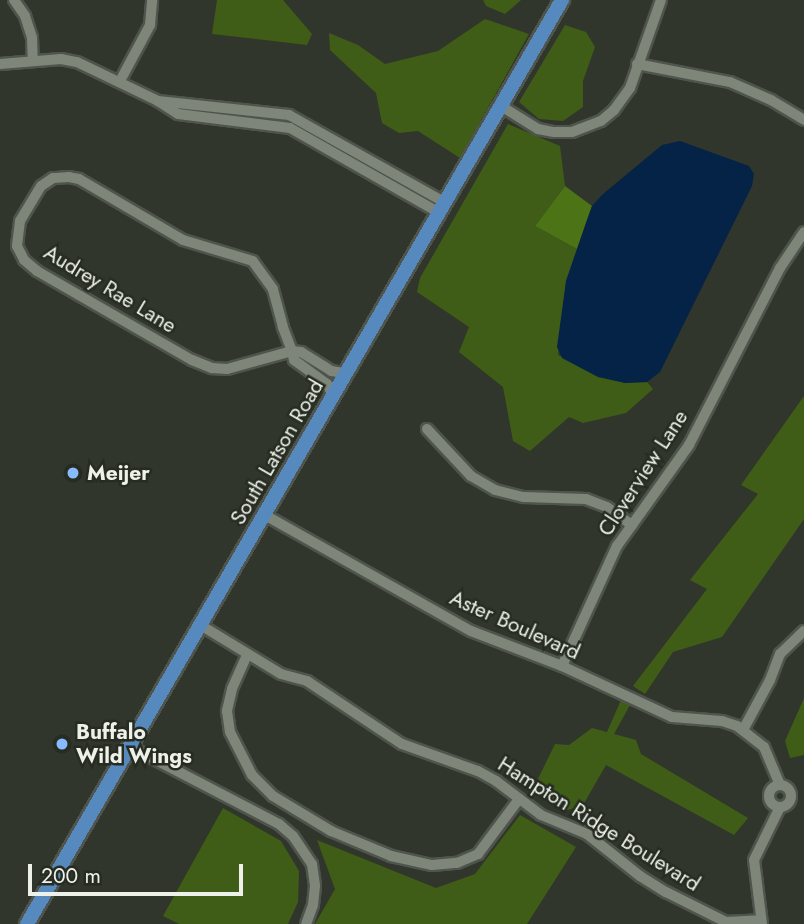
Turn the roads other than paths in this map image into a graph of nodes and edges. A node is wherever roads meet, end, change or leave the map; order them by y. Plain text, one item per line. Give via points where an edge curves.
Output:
1 (14, 0) edge
2 (152, 0) edge
3 (562, 0) edge
4 (661, 0) edge
5 (33, 61) junction
6 (0, 64) edge
7 (638, 64) junction
8 (120, 81) junction
9 (158, 101) junction
10 (501, 106) junction
11 (237, 110) junction
12 (804, 120) edge
13 (236, 122) junction
14 (334, 145) junction
15 (441, 207) junction
16 (804, 232) edge
17 (292, 351) junction
18 (346, 373) junction
19 (334, 395) junction
20 (427, 429) dead end
21 (265, 515) junction
22 (632, 525) junction
23 (201, 626) junction
24 (804, 631) edge
25 (247, 655) junction
26 (562, 666) junction
27 (743, 730) junction
28 (131, 747) junction
29 (780, 785) junction
30 (792, 796) junction
31 (804, 797) edge
32 (519, 799) junction
33 (780, 807) junction
34 (761, 922) edge
35 (27, 924) edge
36 (306, 924) edge

1 - 5 street via 29,27
2 - 8 street via 150,25
3 - 10 main road, South Latson Road
4 - 7 street
5 - 6 street
5 - 8 street via 77,62
7 - 10 street via 623,99 601,121 572,132 538,129
7 - 12 street via 730,82
8 - 9 street
9 - 11 street
9 - 13 street via 178,114
10 - 15 main road, South Latson Road
11 - 13 street
11 - 14 street via 289,116
13 - 14 street via 289,128
14 - 15 street
15 - 18 main road, South Latson Road
16 - 22 street, Cloverview Lane via 775,276 689,445
17 - 17 street, Audrey Rae Lane via 273,289 253,261 190,244 69,177 53,178 41,186 20,221 17,246 37,271 192,360 227,369
17 - 18 street via 331,371
17 - 19 street, Audrey Rae Lane via 294,360 327,384
18 - 19 main road, South Latson Road
19 - 21 main road, South Latson Road
20 - 22 street via 471,475 495,490 524,497 586,499
21 - 23 main road, South Latson Road
21 - 26 street, Aster Boulevard via 471,631
22 - 26 street, Cloverview Lane via 613,554
23 - 25 street, Hampton Ridge Boulevard
23 - 28 main road, South Latson Road
24 - 27 street via 780,654
25 - 32 street, Hampton Ridge Boulevard via 281,674 307,681 402,744 478,771
25 - 32 street via 227,711 230,732 252,775 274,796 331,831 391,856 432,865 457,863 478,854
26 - 27 street, Aster Boulevard via 672,717 722,721
27 - 29 street via 764,747
28 - 35 main road, South Latson Road
28 - 36 street via 279,824 293,836 312,864 315,886
29 - 30 street
29 - 33 street via 769,796 772,804
30 - 31 street
30 - 33 street
32 - 34 street, Hampton Ridge Boulevard via 541,815 587,834 640,876 709,914 726,922
33 - 34 street via 754,860

